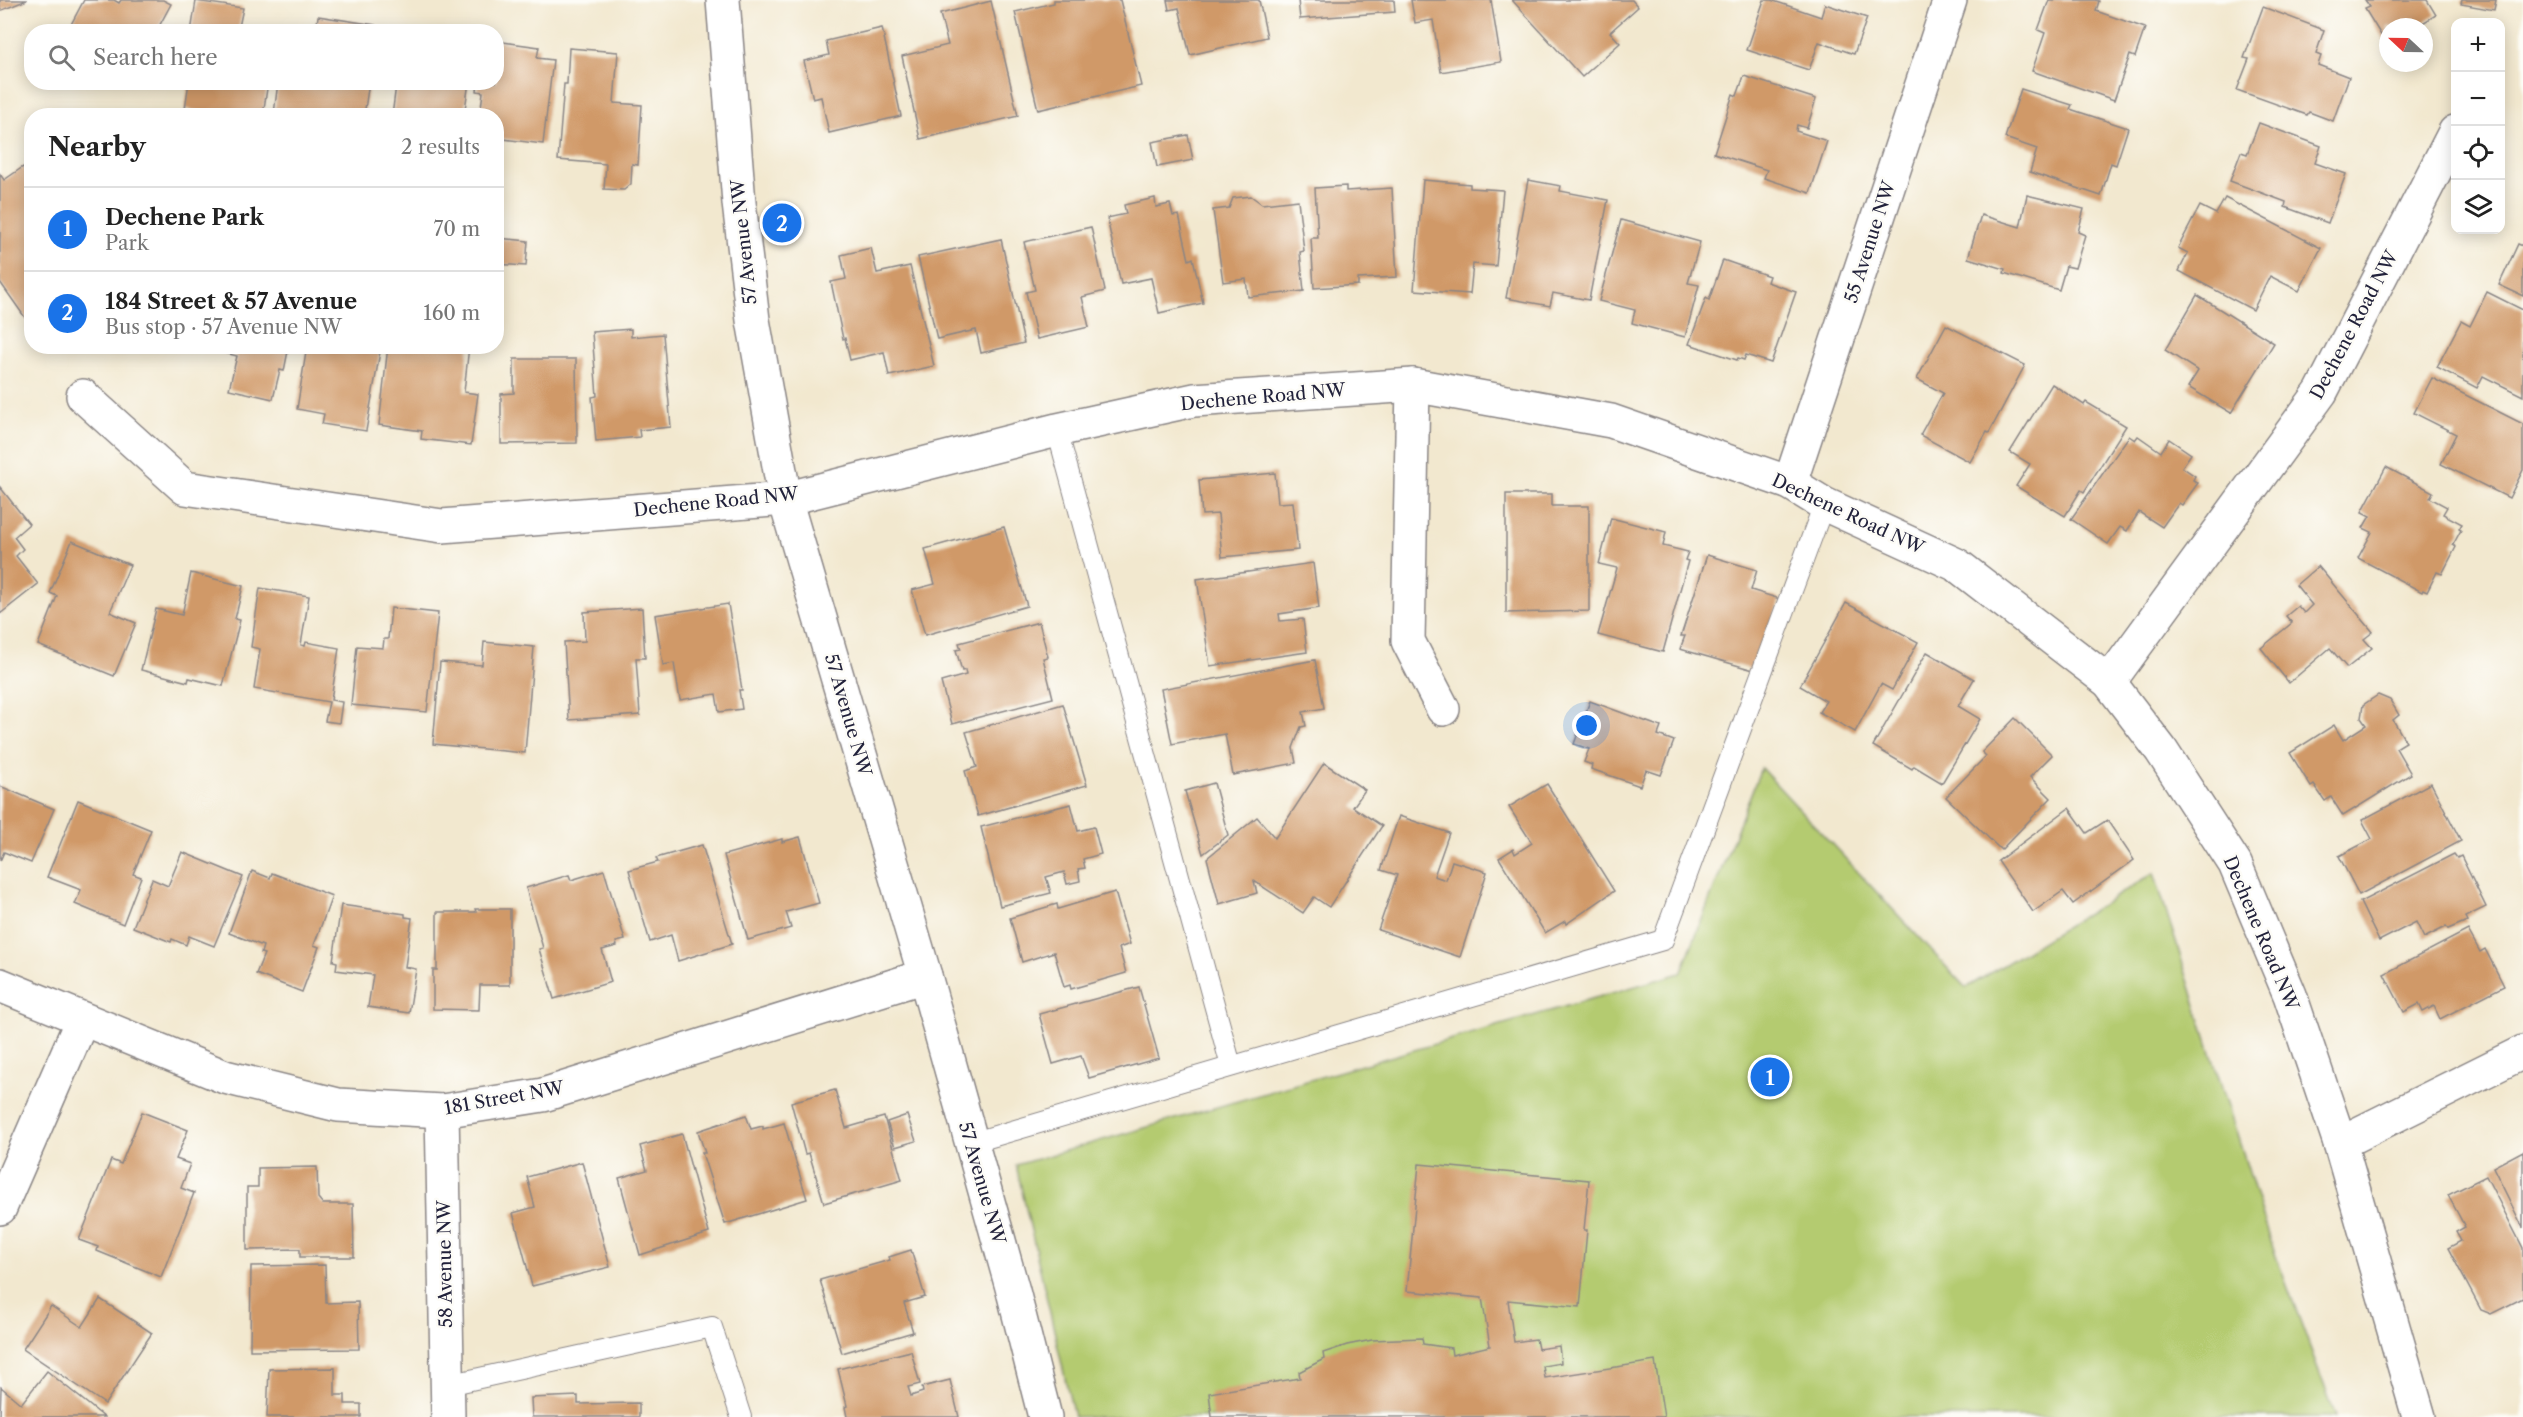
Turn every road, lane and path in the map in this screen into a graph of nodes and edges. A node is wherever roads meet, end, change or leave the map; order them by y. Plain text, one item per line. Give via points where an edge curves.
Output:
1 (723, 0) edge
2 (1950, 0) edge
3 (2451, 140) edge
4 (1413, 385) junction
5 (83, 396) dead end
6 (1057, 430) junction
7 (1790, 483) junction
8 (785, 499) junction
9 (1824, 504) junction
10 (2109, 682) junction
11 (1443, 709) dead end
12 (925, 976) junction
13 (0, 985) edge
14 (82, 1020) junction
15 (2523, 1052) edge
16 (1232, 1066) junction
17 (442, 1111) junction
18 (971, 1143) junction
19 (2340, 1143) junction
20 (0, 1208) edge
21 (448, 1385) junction
22 (448, 1417) edge
23 (741, 1417) edge
24 (1045, 1417) edge
25 (2419, 1417) edge

1 - 8 street, 57 Avenue NW via 739,203 752,308
2 - 7 street, 55 Avenue NW
3 - 10 street, Dechene Road NW via 2321,392
4 - 6 street, Dechene Road NW via 1194,400
4 - 7 street, Dechene Road NW via 1611,421
4 - 11 street via 1408,641
5 - 8 street, Dechene Road NW via 185,488 442,526
6 - 8 street, Dechene Road NW
6 - 16 lane
7 - 9 street, Dechene Road NW
8 - 12 street, 57 Avenue NW
9 - 10 street, Dechene Road NW via 1958,565
9 - 16 lane via 1663,940
10 - 19 street, Dechene Road NW via 2161,750 2235,864 2290,995
12 - 17 street, 181 Street NW via 543,1095
12 - 18 street, 57 Avenue NW
13 - 14 street, 181 Street NW
14 - 17 street, 181 Street NW via 225,1077 338,1105
14 - 20 street
15 - 19 street
16 - 18 lane
17 - 21 street, 58 Avenue NW
18 - 24 street, 57 Avenue NW
19 - 25 street, Dechene Road NW
21 - 22 street, 58 Avenue NW
21 - 23 lane via 712,1327

